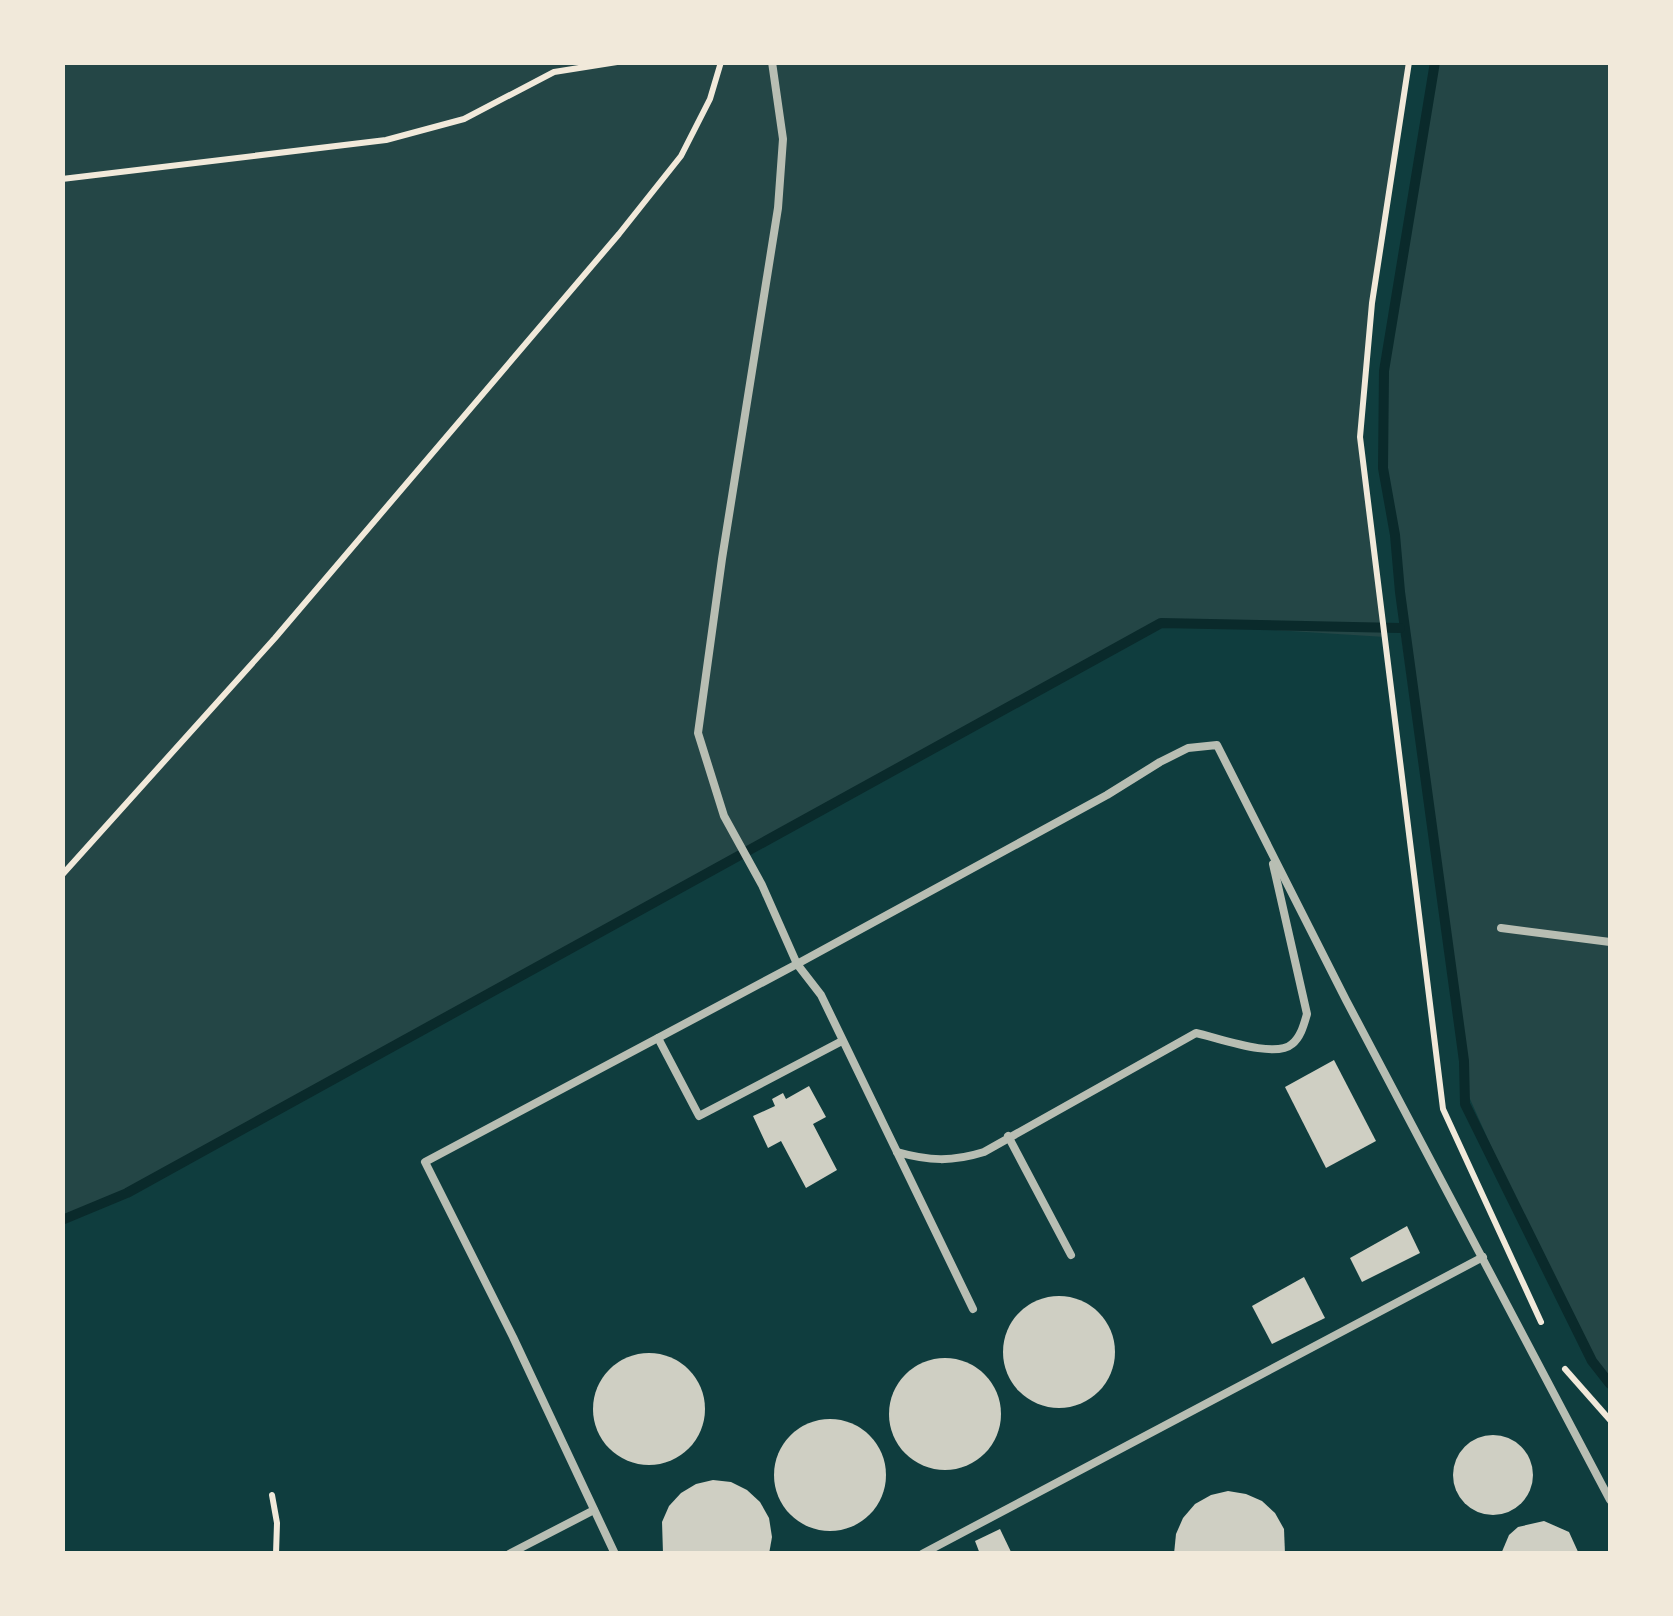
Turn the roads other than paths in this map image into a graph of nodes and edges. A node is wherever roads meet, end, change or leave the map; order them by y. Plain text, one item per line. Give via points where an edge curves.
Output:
1 (772, 62) edge
2 (1270, 850) junction
3 (1501, 928) dead end
4 (1610, 942) edge
5 (797, 964) junction
6 (658, 1038) junction
7 (842, 1040) junction
8 (1008, 1136) junction
9 (896, 1152) junction
10 (1070, 1256) dead end
11 (1483, 1256) junction
12 (972, 1309) dead end
13 (1610, 1500) edge
14 (594, 1510) junction
15 (510, 1554) edge
16 (615, 1554) edge
17 (922, 1554) edge

1 - 5 lane via 782,139 778,208 698,733 724,816
2 - 5 lane via 1217,745 1188,748
2 - 8 lane via 1307,1014 1292,1044 1275,1052 1196,1033
2 - 11 lane
3 - 4 lane
5 - 6 lane
5 - 7 lane
6 - 7 lane via 698,1116
6 - 14 lane via 426,1162
7 - 9 lane
8 - 9 lane via 955,1161
8 - 10 lane
9 - 12 lane
11 - 13 lane
11 - 17 lane
14 - 15 lane
14 - 16 lane

